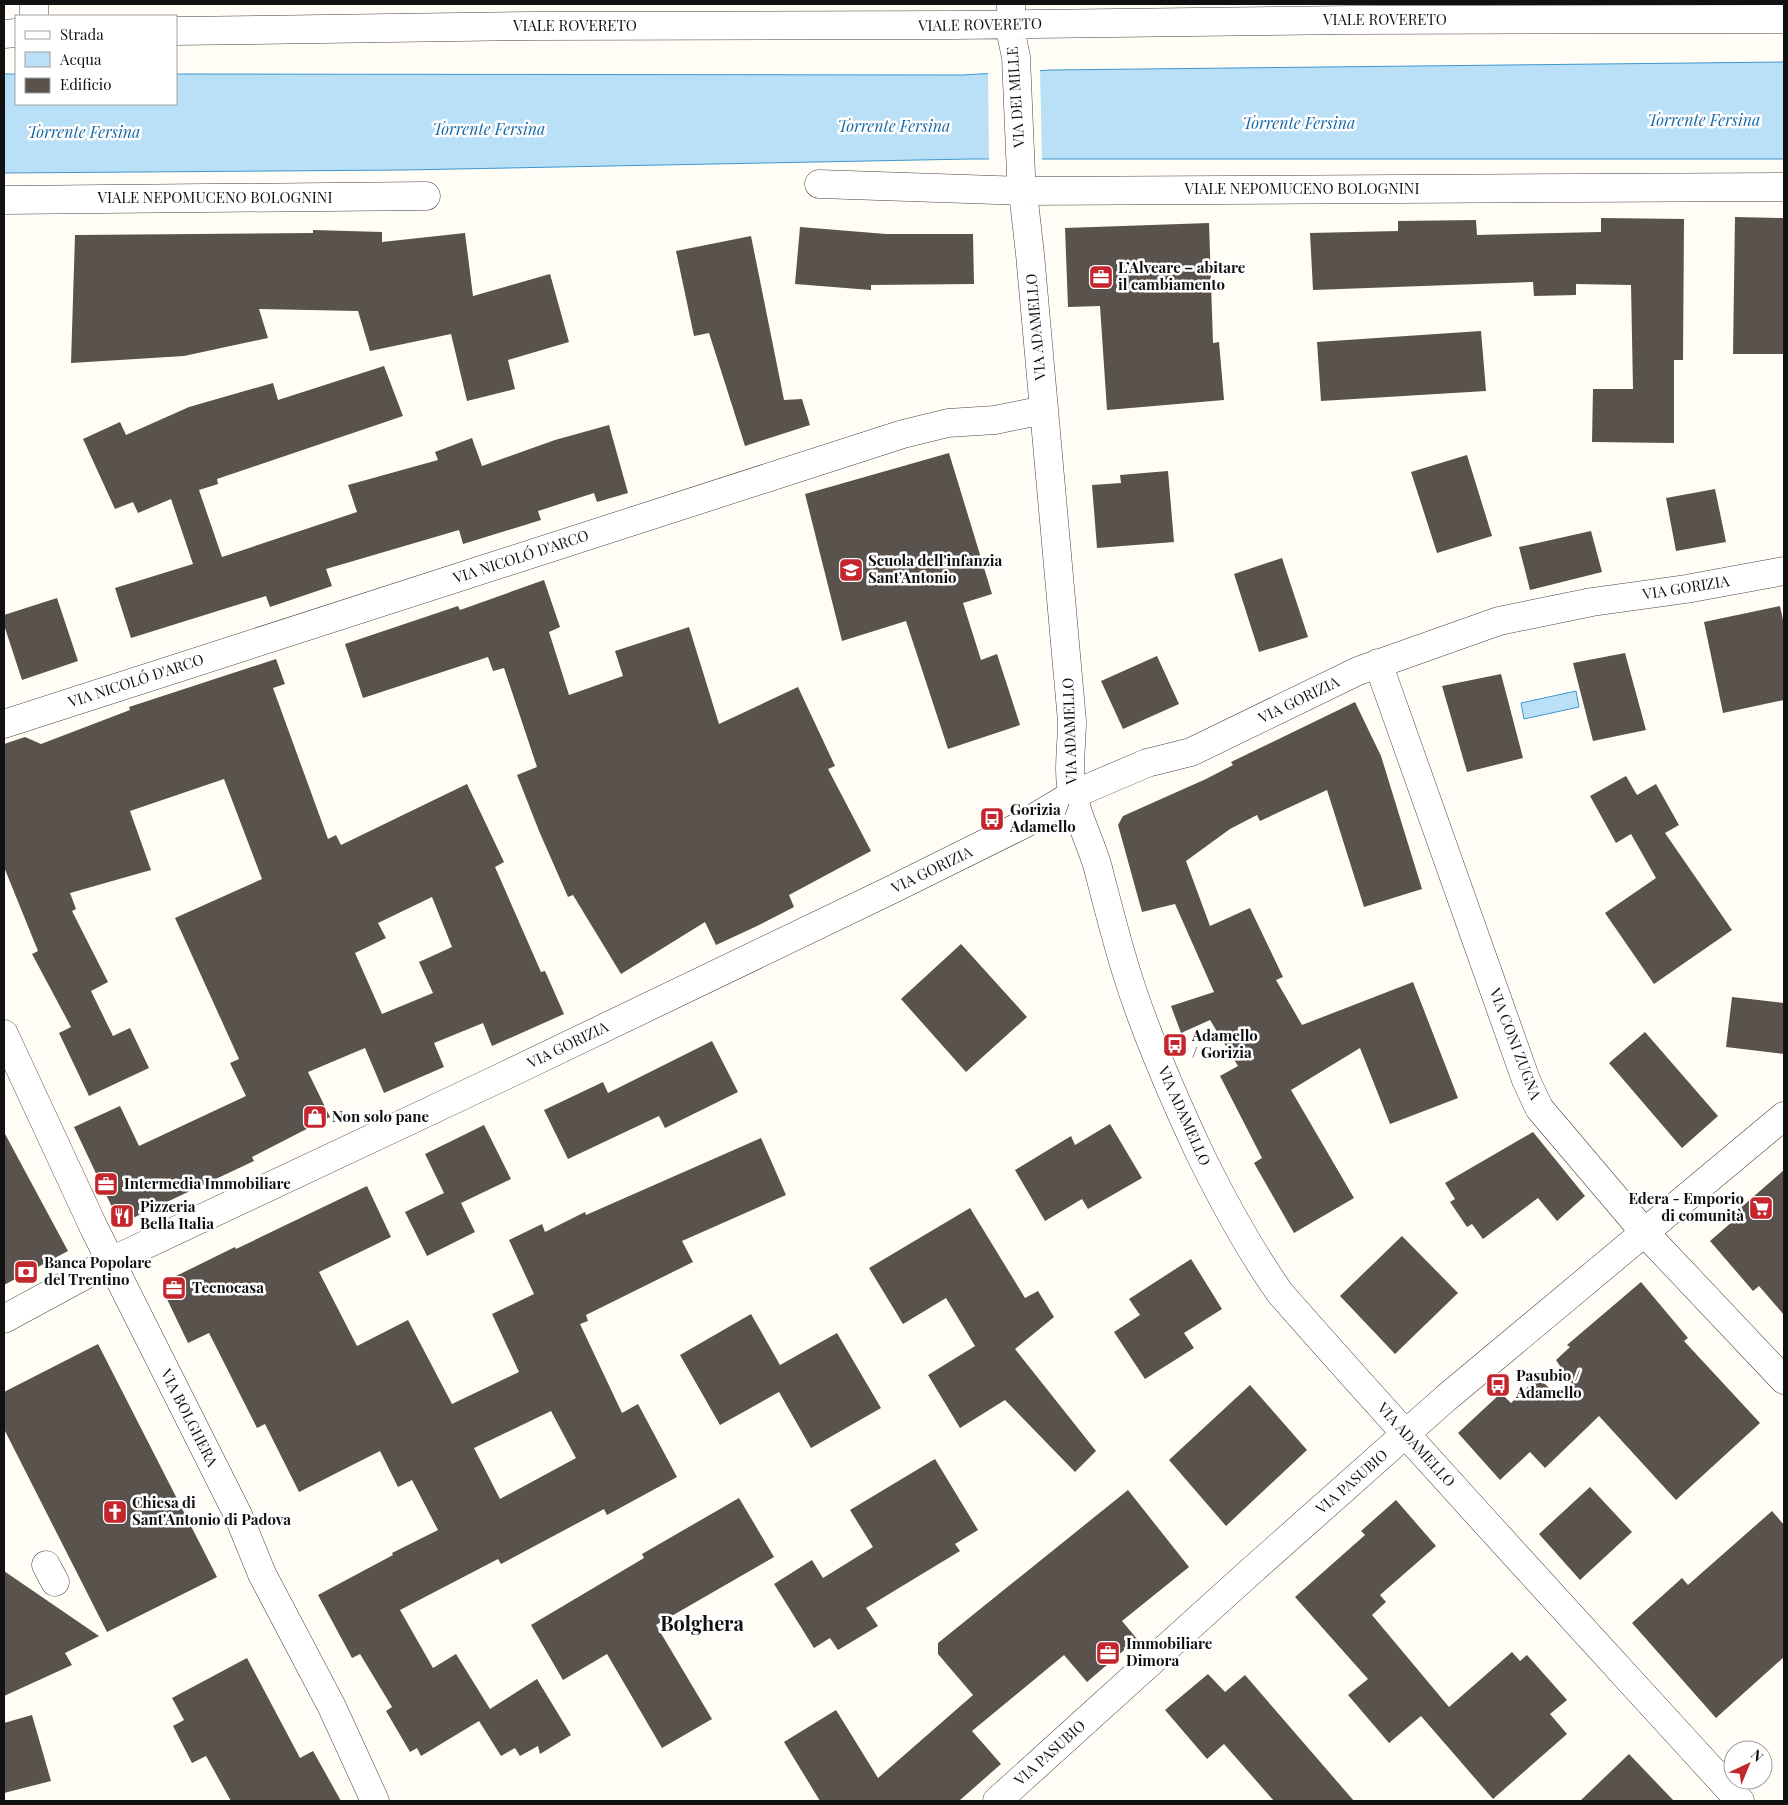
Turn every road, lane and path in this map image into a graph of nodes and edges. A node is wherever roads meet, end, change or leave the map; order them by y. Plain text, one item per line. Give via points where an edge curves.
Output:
1 (1011, 14) edge
2 (1784, 18) edge
3 (178, 31) edge
4 (1022, 183) junction
5 (820, 184) dead end
6 (1784, 187) edge
7 (426, 196) dead end
8 (4, 200) edge
9 (1044, 410) junction
10 (1784, 571) edge
11 (1378, 663) junction
12 (4, 724) edge
13 (1072, 795) junction
14 (4, 1034) edge
15 (1784, 1116) edge
16 (1645, 1233) junction
17 (111, 1260) junction
18 (4, 1319) edge
19 (1784, 1380) edge
20 (1405, 1435) junction
21 (375, 1801) edge
22 (997, 1801) edge
23 (1740, 1801) edge

1 - 2 street, VIALE ROVERETO via 1350,20
1 - 3 street, VIALE ROVERETO
1 - 4 street, VIA DEI MILLE
4 - 5 street, VIALE NEPOMUCENO BOLOGNINI
4 - 6 street, VIALE NEPOMUCENO BOLOGNINI
4 - 9 street, VIA ADAMELLO
7 - 8 street, VIALE NEPOMUCENO BOLOGNINI
9 - 12 street, VIA NICOLÓ D'ARCO via 995,420 948,423 903,434
9 - 13 street, VIA ADAMELLO via 1072,721
10 - 11 street, VIA GORIZIA via 1592,602 1499,621
11 - 13 street, VIA GORIZIA via 1191,752 1147,763
11 - 16 street, VIA CONI ZUGNA via 1526,1080 1539,1108
13 - 17 street, VIA GORIZIA via 1024,824 891,890
13 - 20 street, VIA ADAMELLO via 1095,856 1127,975 1150,1041 1213,1181 1280,1293
14 - 17 street, VIA BOLGHERA
15 - 16 street, VIA PASUBIO
16 - 19 street, VIA CONI ZUGNA
16 - 20 street, VIA PASUBIO
17 - 18 street, VIA GORIZIA
17 - 21 street, VIA BOLGHERA via 238,1514 255,1560 332,1707
20 - 22 street, VIA PASUBIO
20 - 23 street, VIA ADAMELLO

